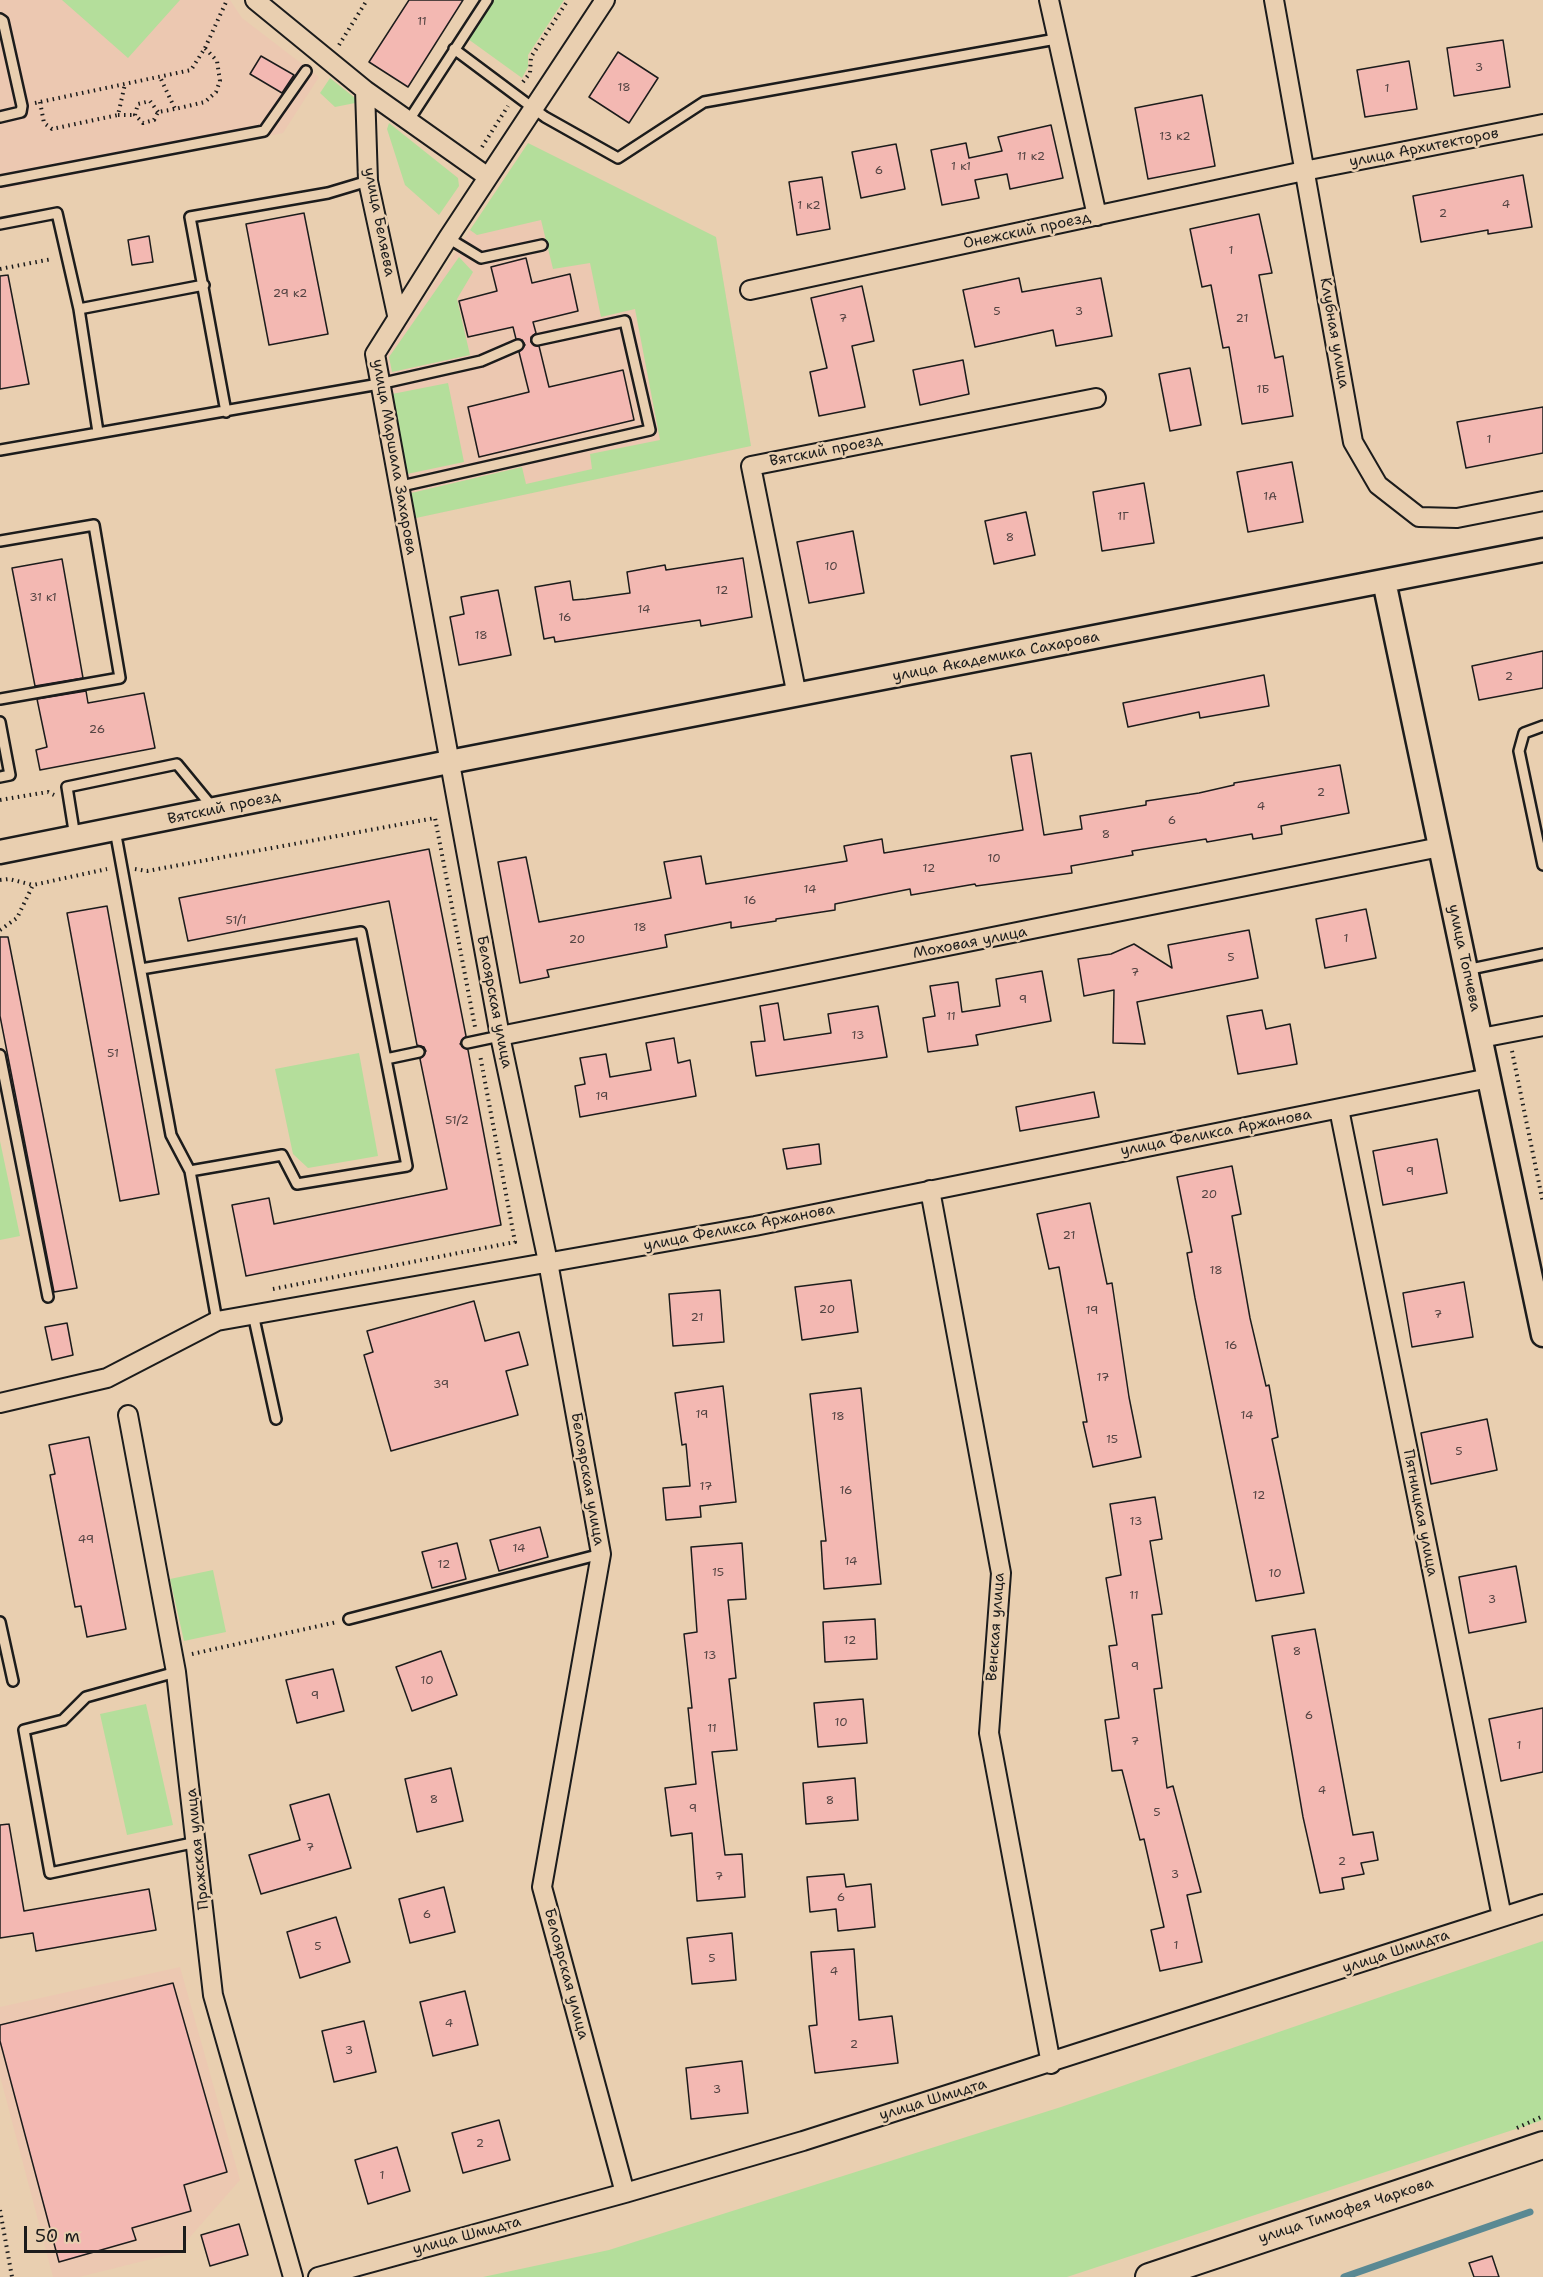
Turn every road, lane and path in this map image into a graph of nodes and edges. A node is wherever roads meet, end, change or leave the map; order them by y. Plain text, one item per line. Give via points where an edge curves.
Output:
1 (227, 0) edge
2 (255, 0) edge
3 (368, 0) edge
4 (486, 0) edge
5 (568, 0) edge
6 (605, 0) edge
7 (1049, 0) edge
8 (1274, 0) edge
9 (0, 19) edge
10 (1056, 39) junction
11 (205, 48) junction
12 (337, 49) dead end
13 (454, 49) junction
14 (306, 71) dead end
15 (159, 77) junction
16 (125, 84) junction
17 (365, 90) junction
18 (515, 94) junction
19 (40, 102) junction
20 (22, 106) junction
21 (534, 108) junction
22 (175, 109) junction
23 (158, 112) junction
24 (118, 115) junction
25 (135, 115) junction
26 (0, 117) edge
27 (409, 120) junction
28 (1543, 124) edge
29 (482, 147) dead end
30 (1304, 171) junction
31 (488, 177) junction
32 (0, 181) edge
33 (368, 181) junction
34 (1097, 216) junction
35 (0, 224) edge
36 (447, 238) junction
37 (542, 245) dead end
38 (68, 256) junction
39 (0, 269) edge
40 (204, 285) junction
41 (750, 290) dead end
42 (79, 309) junction
43 (397, 315) junction
44 (537, 340) dead end
45 (518, 345) dead end
46 (379, 384) junction
47 (1096, 398) dead end
48 (226, 412) junction
49 (99, 432) junction
50 (0, 450) edge
51 (398, 487) junction
52 (1543, 501) edge
53 (0, 541) edge
54 (1543, 550) edge
55 (1384, 581) junction
56 (797, 696) junction
57 (0, 699) edge
58 (0, 722) edge
59 (1543, 726) edge
60 (449, 762) junction
61 (0, 777) edge
62 (0, 800) edge
63 (70, 804) junction
64 (215, 810) junction
65 (115, 830) junction
66 (75, 838) junction
67 (1440, 847) junction
68 (0, 852) edge
69 (1543, 865) edge
70 (122, 866) junction
71 (0, 880) edge
72 (33, 885) junction
73 (0, 930) edge
74 (1543, 954) edge
75 (141, 969) junction
76 (1466, 970) junction
77 (1543, 1026) edge
78 (1509, 1033) junction
79 (500, 1036) junction
80 (1480, 1038) junction
81 (477, 1040) junction
82 (467, 1043) dead end
83 (419, 1052) dead end
84 (0, 1055) edge
85 (386, 1059) junction
86 (1489, 1078) junction
87 (1339, 1109) junction
88 (190, 1171) junction
89 (930, 1190) junction
90 (1543, 1203) edge
91 (549, 1262) junction
92 (272, 1289) dead end
93 (48, 1297) dead end
94 (253, 1314) junction
95 (218, 1321) junction
96 (1543, 1335) edge
97 (0, 1403) edge
98 (128, 1415) dead end
99 (276, 1419) dead end
100 (601, 1554) junction
101 (349, 1619) joint
102 (0, 1622) edge
103 (175, 1665) junction
104 (13, 1680) dead end
105 (198, 1842) junction
106 (1543, 1904) edge
107 (1502, 1917) junction
108 (1051, 2064) junction
109 (1543, 2145) edge
110 (625, 2193) junction
111 (0, 2210) edge
112 (12, 2277) edge
113 (293, 2277) edge
114 (318, 2277) edge
115 (1149, 2277) edge

1 - 11 path
2 - 17 street
3 - 12 path
4 - 13 lane
5 - 18 path via 531,57 530,73
6 - 21 street, улица Маршала Захарова
7 - 10 street
8 - 30 street, Клубная улица
9 - 20 lane
10 - 21 lane via 704,102 618,158
10 - 34 street
11 - 15 path via 191,70
11 - 22 path via 217,62 220,81 216,92 205,102
13 - 18 lane
13 - 27 lane
14 - 32 lane via 264,131
15 - 16 path
15 - 22 path
16 - 19 path
16 - 24 path
17 - 27 street
17 - 33 street, улица Беляева
18 - 21 lane
18 - 29 path
19 - 20 path
19 - 24 path via 44,123 52,129
20 - 26 lane via 21,112
21 - 31 street, улица Маршала Захарова
22 - 23 path
23 - 25 path via 154,120 143,123
23 - 25 path via 150,101 138,104
24 - 25 path
27 - 31 street
28 - 30 street, улица Архитекторов
30 - 34 street, Онежский проезд
30 - 52 street, Клубная улица via 1353,442 1378,485 1419,517 1457,518
31 - 36 street, улица Маршала Захарова
33 - 40 lane via 328,193 190,217
33 - 43 street, улица Беляева
34 - 41 street, Онежский проезд
35 - 38 lane via 57,213
36 - 37 lane via 481,258
36 - 43 street, улица Маршала Захарова
38 - 39 path
38 - 42 lane
40 - 42 lane
40 - 48 lane
42 - 49 lane
43 - 46 street, улица Маршала Захарова via 375,354
44 - 51 lane via 625,321 650,430
45 - 46 lane via 481,362
46 - 48 lane
46 - 51 street, улица Маршала Захарова
47 - 56 street, Вятский проезд via 751,466
48 - 49 lane
49 - 50 lane
51 - 60 street, улица Маршала Захарова
53 - 57 lane via 94,525 120,678
54 - 55 street, улица Академика Сахарова
55 - 56 street, улица Академика Сахарова
55 - 67 street, улица Топчева
56 - 60 street, улица Академика Сахарова
58 - 61 lane via 10,775
59 - 69 lane via 1524,733 1520,751
60 - 64 street, Вятский проезд
60 - 79 street, Белоярская улица
62 - 63 path via 48,792
63 - 64 lane via 67,787 177,765
63 - 66 lane
64 - 65 street, Вятский проезд
65 - 66 street, Вятский проезд
65 - 70 lane
66 - 68 street, Вятский проезд
67 - 76 street, улица Топчева
67 - 79 street, Моховая улица
70 - 72 path
70 - 75 lane
70 - 81 path via 147,871 435,818
71 - 72 path
72 - 73 path via 17,918
74 - 76 lane
75 - 85 lane via 361,932
75 - 88 lane via 171,1135
76 - 80 street, улица Топчева
77 - 78 street
78 - 80 street
78 - 90 path
79 - 81 lane
79 - 91 street, Белоярская улица
80 - 86 street, улица Топчева
81 - 82 lane
81 - 92 path via 515,1242
83 - 85 lane
84 - 93 lane
85 - 88 lane via 407,1166 297,1184 282,1155
86 - 87 street, улица Феликса Аржанова
86 - 96 street, улица Топчева
87 - 89 street, улица Феликса Аржанова
87 - 107 street, Пятницкая улица
88 - 95 lane
89 - 91 street, улица Феликса Аржанова
89 - 108 street, Венская улица via 1001,1573 988,1733
91 - 94 street, улица Феликса Аржанова
91 - 100 street, Белоярская улица
94 - 95 street, улица Феликса Аржанова
94 - 99 lane
95 - 97 street, улица Феликса Аржанова via 107,1378
98 - 103 street, Пражская улица
100 - 101 lane
100 - 110 street, Белоярская улица via 542,1887
101 - 103 path
102 - 104 lane
103 - 105 street, Пражская улица
103 - 105 lane via 86,1696 63,1720 24,1730 50,1873
105 - 113 street, Пражская улица via 213,1995
106 - 107 street, улица Шмидта
107 - 108 street, улица Шмидта
108 - 110 street, улица Шмидта
109 - 115 main road, улица Тимофея Чаркова
110 - 114 street, улица Шмидта
111 - 112 path

